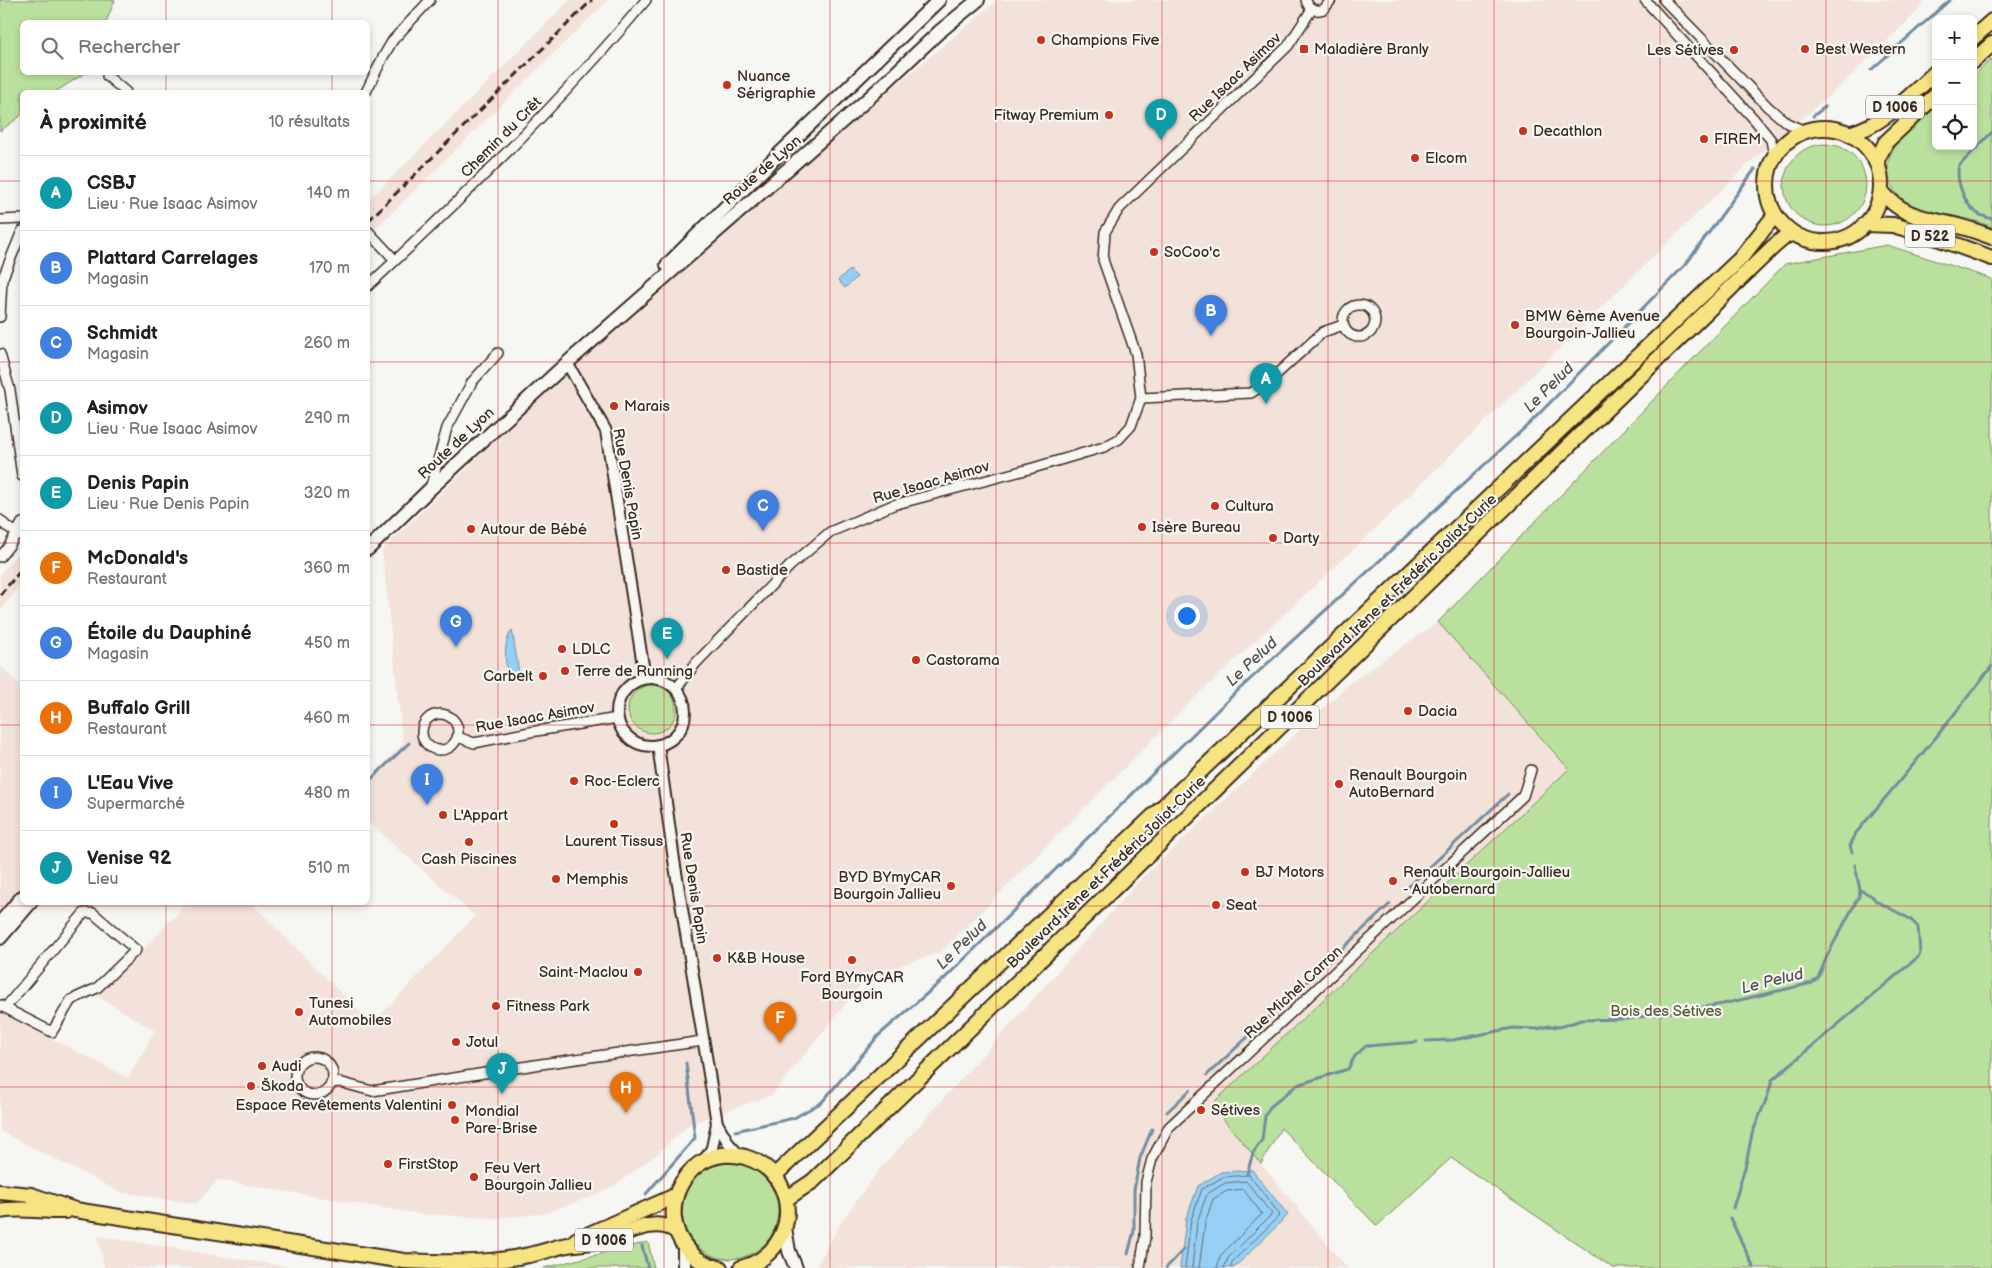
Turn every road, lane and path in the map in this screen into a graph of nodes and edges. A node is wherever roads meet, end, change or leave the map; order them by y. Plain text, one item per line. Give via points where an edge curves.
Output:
1 (430, 0) edge
2 (646, 0) edge
3 (940, 0) edge
4 (978, 0) edge
5 (1306, 0) edge
6 (1331, 0) edge
7 (1646, 0) edge
8 (1664, 0) edge
9 (1312, 9) junction
10 (1992, 21) edge
11 (1977, 34) edge
12 (1992, 44) edge
13 (1974, 60) edge
14 (1932, 75) edge
15 (107, 76) dead end
16 (124, 90) edge
17 (367, 90) edge
18 (1932, 99) edge
19 (1805, 131) junction
20 (1849, 134) junction
21 (1774, 156) junction
22 (1876, 162) junction
23 (1881, 191) junction
24 (1774, 215) junction
25 (0, 220) edge
26 (20, 220) edge
27 (1866, 224) junction
28 (370, 232) edge
29 (1792, 234) junction
30 (20, 237) edge
31 (1992, 237) edge
32 (1992, 258) edge
33 (395, 260) junction
34 (370, 284) edge
35 (0, 317) edge
36 (1342, 325) dead end
37 (0, 354) edge
38 (498, 354) dead end
39 (567, 363) junction
40 (1141, 398) junction
41 (20, 462) edge
42 (430, 489) junction
43 (0, 520) edge
44 (20, 535) edge
45 (370, 547) edge
46 (0, 557) edge
47 (645, 678) junction
48 (676, 688) junction
49 (618, 718) junction
50 (458, 737) junction
51 (658, 745) junction
52 (1531, 770) dead end
53 (20, 899) edge
54 (28, 905) edge
55 (0, 923) edge
56 (0, 938) edge
57 (2, 1006) edge
58 (703, 1041) junction
59 (331, 1083) junction
60 (717, 1123) junction
61 (739, 1155) junction
62 (704, 1161) junction
63 (774, 1176) junction
64 (0, 1192) edge
65 (675, 1196) junction
66 (786, 1198) junction
67 (75, 1210) junction
68 (0, 1211) edge
69 (785, 1228) junction
70 (676, 1231) junction
71 (564, 1246) junction
72 (684, 1247) junction
73 (750, 1267) edge
74 (684, 1268) edge
75 (715, 1268) edge
76 (720, 1268) edge
77 (796, 1268) edge
78 (1140, 1268) edge

1 - 17 street via 400,30
2 - 33 street, Chemin du Crêt via 592,64
3 - 39 main road, Route de Lyon
4 - 39 main road, Route de Lyon
5 - 9 street
6 - 9 street via 1324,9
7 - 21 street via 1754,119 1771,140
8 - 19 street via 1768,107 1787,124
9 - 40 street, Rue Isaac Asimov via 1288,46 1118,209 1106,232 1103,260 1136,354
10 - 11 main road
12 - 13 main road
14 - 20 main road, D 1006 via 1880,120
15 - 16 street
18 - 22 main road, D 1006 via 1886,142
19 - 20 main road via 1835,129
19 - 21 main road via 1793,137
20 - 22 main road via 1869,150
21 - 24 main road via 1767,192
22 - 23 main road
23 - 27 main road
23 - 31 main road, D 522 via 1899,209 1914,216
24 - 29 main road
24 - 63 main road, Boulevard Irène et Frédéric Joliot-Curie / D 1006 via 1740,259
25 - 26 street
27 - 29 main road via 1839,241 1815,242
27 - 32 main road, D 522 via 1893,225
28 - 33 street
29 - 66 main road, Boulevard Irène et Frédéric Joliot-Curie / D 1006 via 1758,261 813,1181
30 - 35 street via 2,280
33 - 34 street, Chemin du Crêt
36 - 40 street via 1323,332 1268,382 1251,393
37 - 41 street via 10,390
38 - 42 street via 472,382 447,428
39 - 42 main road, Route de Lyon
39 - 47 street, Rue Denis Papin via 606,431
40 - 48 street, Rue Isaac Asimov via 1132,426 1119,439 1104,447 892,505 830,532 790,566
42 - 45 main road, Route de Lyon
43 - 44 street
44 - 46 street
47 - 48 street via 662,680
47 - 49 street via 623,692
48 - 51 street via 685,708 684,720 672,738
49 - 50 street, Rue Isaac Asimov via 474,743
49 - 51 street via 630,738 640,744
50 - 50 street, Rue Isaac Asimov via 454,720 445,714 433,715 423,729 424,740 436,750 452,746
51 - 58 street, Rue Denis Papin
52 - 78 street, Rue Michel Carron via 1524,796 1169,1127 1152,1159 1146,1182 1146,1237
53 - 55 main road
54 - 56 main road
57 - 57 street via 52,1032 71,1000 97,988 136,950 93,913 84,913
58 - 59 street via 372,1091 339,1082
58 - 60 street, Rue Denis Papin
59 - 59 street via 332,1073 320,1058 310,1057 296,1070 295,1080 308,1094 326,1091
60 - 61 street, Rue Denis Papin
60 - 62 street, Rue Denis Papin via 712,1148
61 - 62 main road
61 - 63 main road via 766,1167
62 - 65 main road via 681,1182
63 - 66 main road
64 - 67 main road, D 1006 via 31,1195
65 - 70 main road via 673,1220
65 - 71 main road, D 1006
66 - 69 main road
67 - 68 main road, D 1006
67 - 71 main road, D 1006 via 404,1261 496,1260
69 - 73 main road via 766,1257
69 - 77 main road via 788,1251
70 - 71 main road, D 1006 via 658,1224 598,1242
70 - 72 main road
72 - 74 main road
72 - 75 main road
75 - 76 main road

